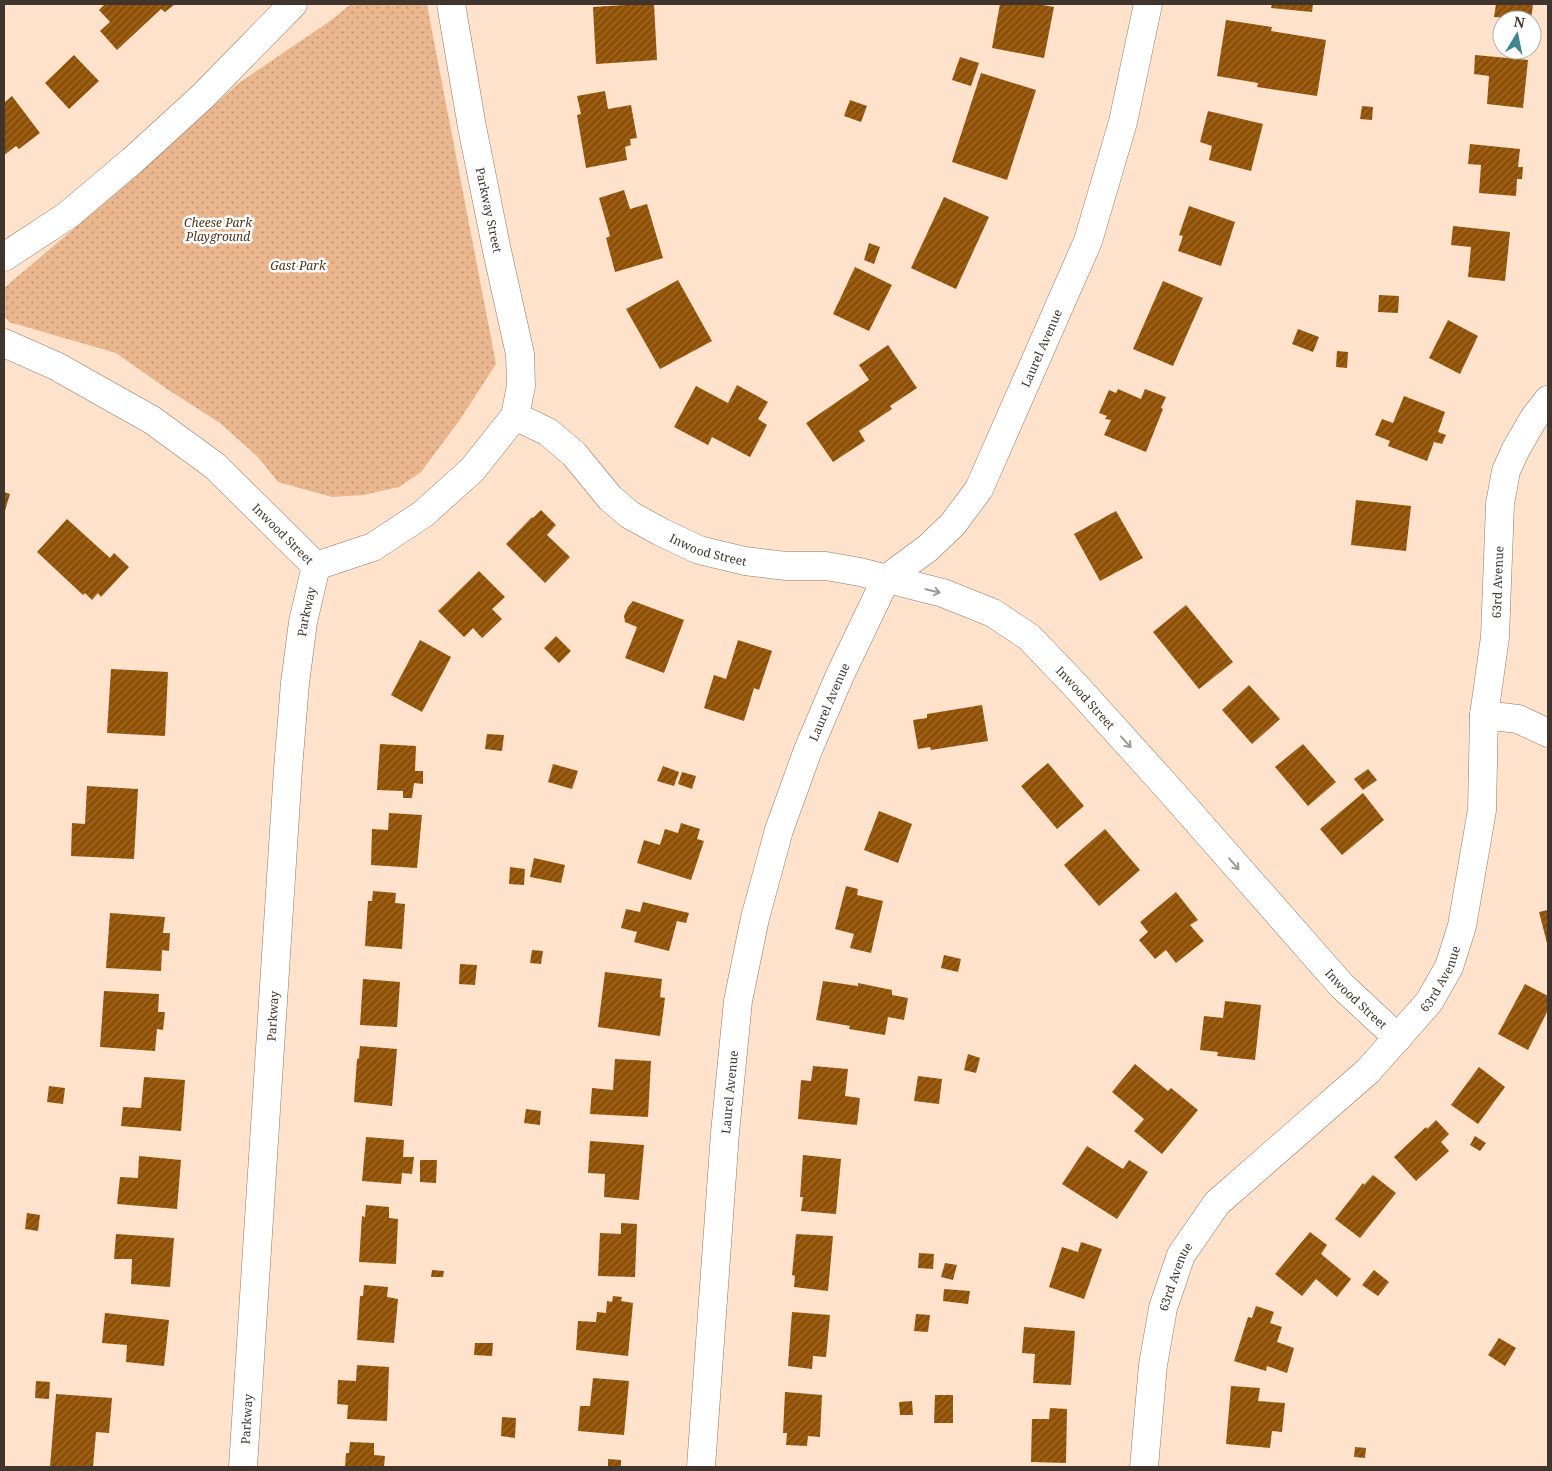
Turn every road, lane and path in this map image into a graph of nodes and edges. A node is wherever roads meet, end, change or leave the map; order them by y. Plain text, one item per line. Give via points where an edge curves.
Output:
1 (293, 4) edge
2 (451, 4) edge
3 (1148, 4) edge
4 (4, 257) edge
5 (4, 343) edge
6 (1548, 400) edge
7 (515, 416) junction
8 (316, 566) junction
9 (886, 579) junction
10 (1484, 715) junction
11 (1548, 733) edge
12 (1398, 1038) junction
13 (243, 1467) edge
14 (701, 1467) edge
15 (1144, 1467) edge

1 - 4 street via 203,96 133,160 68,215
2 - 7 street, Parkway Street via 474,137 520,354 521,386
3 - 9 street, Laurel Avenue via 1123,122 1088,240 979,489 953,524 928,548
5 - 8 street, Inwood Street via 56,366 152,420 215,466
6 - 10 street, 63rd Avenue via 1520,441 1506,471 1500,504 1495,637
7 - 8 street, Inwood Street via 472,470 423,514 374,547
7 - 9 street, Inwood Street via 548,432 574,454 610,498 630,515 699,550 745,561 826,566
8 - 13 street, Parkway via 302,630 288,768
9 -> 12 street, Inwood Street via 942,593 993,613 1029,637 1168,788 1342,986
9 - 14 street, Laurel Avenue via 808,750 780,830 751,936 738,1001 725,1133
10 - 11 street via 1518,719
10 - 12 street, 63rd Avenue via 1482,810 1462,926 1449,967 1429,1002
12 - 15 street, 63rd Avenue via 1365,1074 1217,1203 1181,1255 1164,1308 1153,1365

